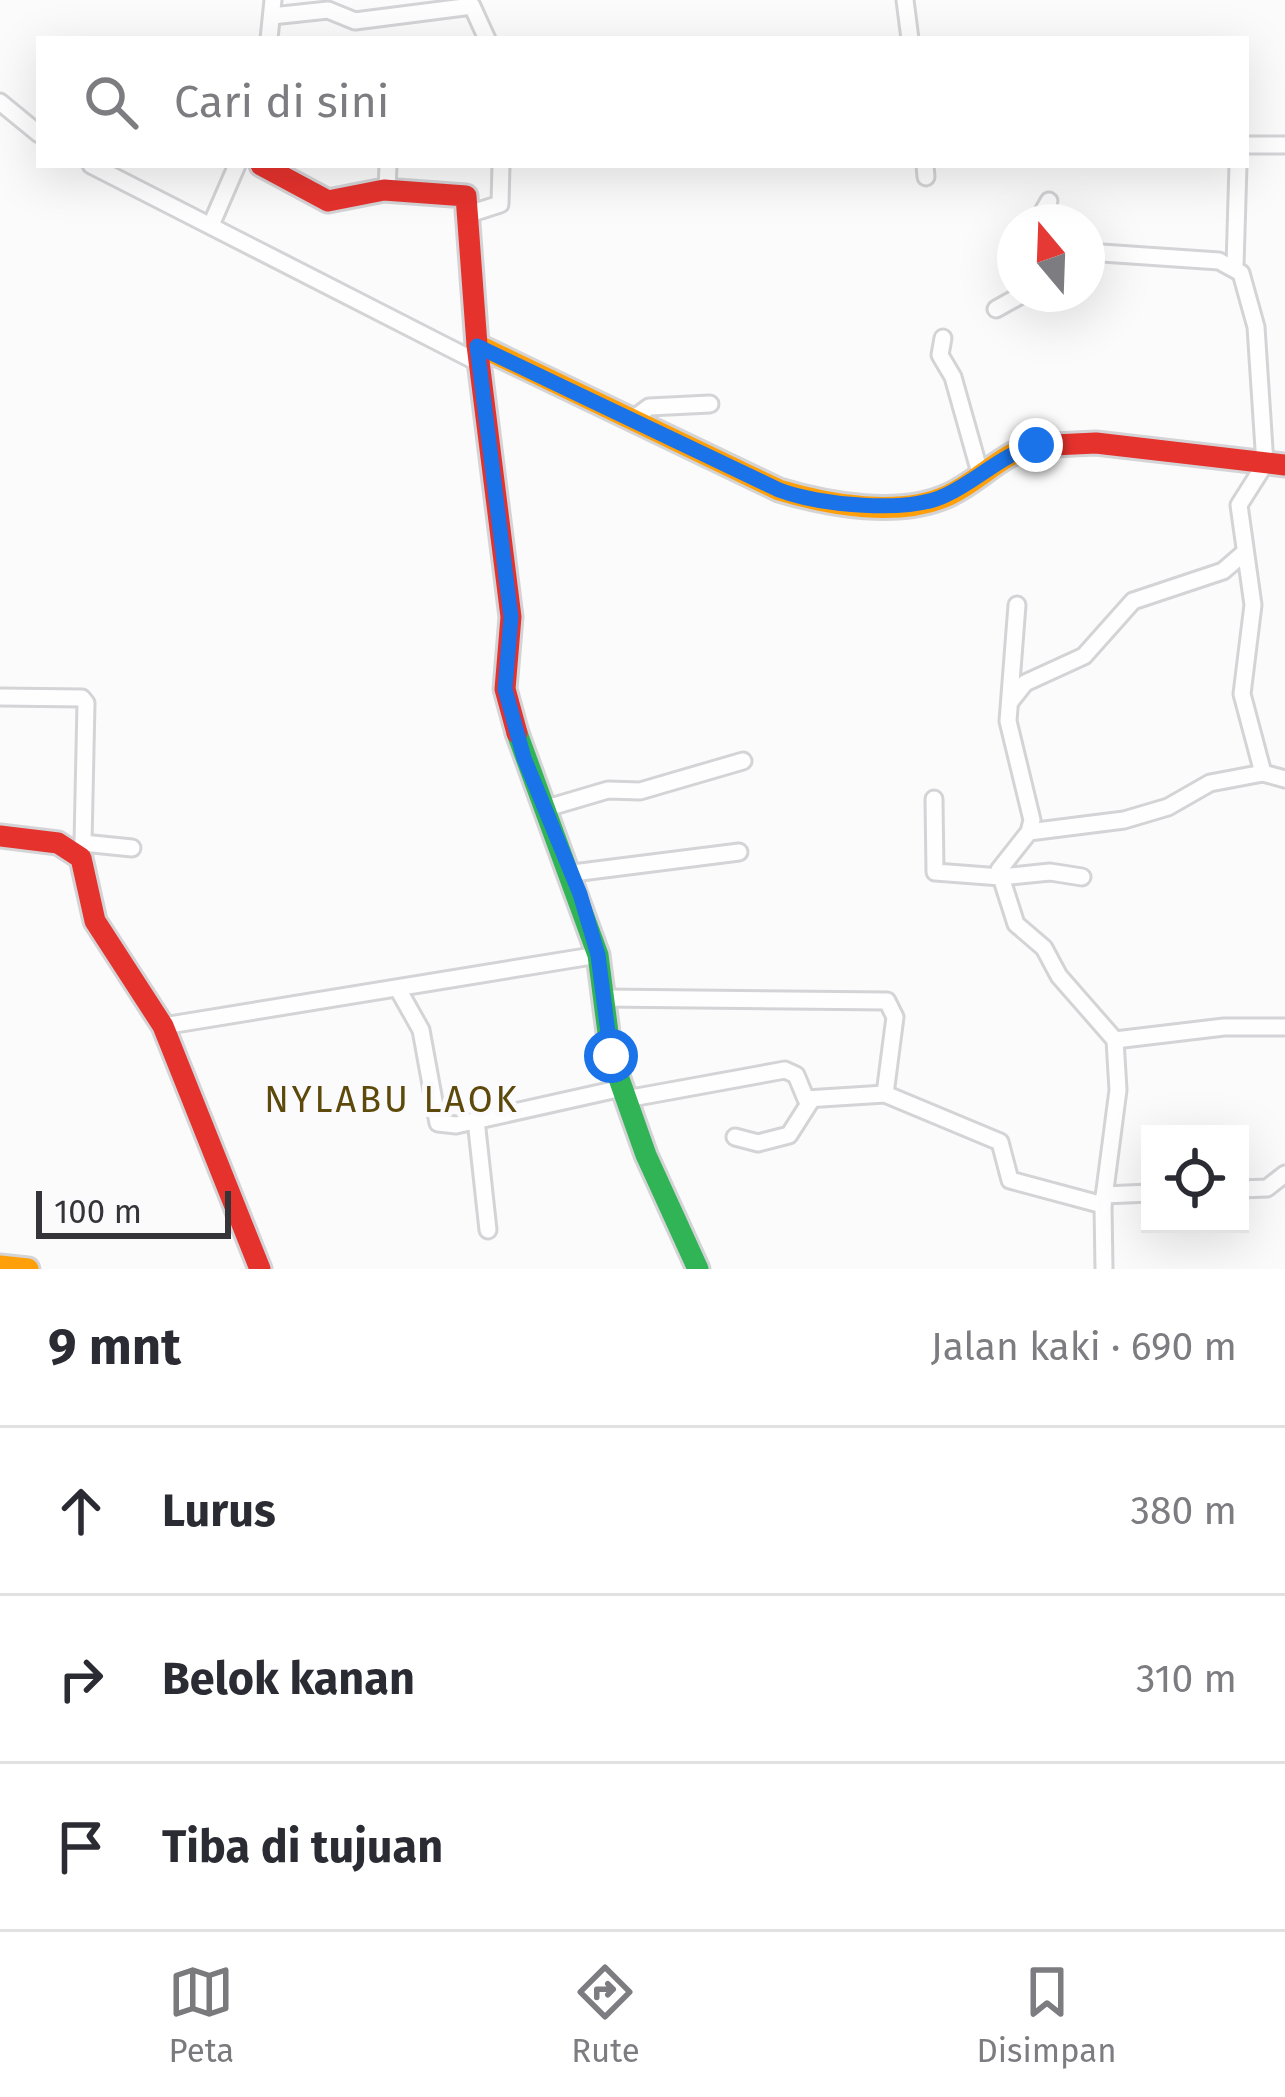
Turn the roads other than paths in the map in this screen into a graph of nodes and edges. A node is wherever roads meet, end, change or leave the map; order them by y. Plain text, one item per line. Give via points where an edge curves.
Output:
1 (905, 0) edge
2 (272, 8) edge
3 (486, 36) edge
4 (910, 36) edge
5 (0, 102) edge
6 (36, 132) edge
7 (1249, 145) edge
8 (1285, 146) edge
9 (97, 168) edge
10 (235, 168) edge
11 (267, 168) edge
12 (388, 168) edge
13 (501, 168) edge
14 (1238, 168) edge
15 (387, 190) junction
16 (1049, 201) dead end
17 (1047, 204) edge
18 (469, 214) junction
19 (211, 225) junction
20 (1105, 254) edge
21 (1235, 266) junction
22 (943, 338) dead end
23 (478, 354) junction
24 (710, 404) dead end
25 (633, 419) junction
26 (1275, 464) edge
27 (980, 472) junction
28 (1245, 552) junction
29 (1017, 605) dead end
30 (0, 697) edge
31 (1010, 702) junction
32 (743, 761) dead end
33 (1263, 773) junction
34 (1285, 779) edge
35 (934, 799) dead end
36 (547, 808) junction
37 (1029, 832) junction
38 (0, 836) edge
39 (80, 848) junction
40 (132, 848) dead end
41 (739, 852) dead end
42 (573, 873) junction
43 (1001, 877) junction
44 (1082, 877) dead end
45 (598, 955) junction
46 (398, 989) junction
47 (605, 998) junction
48 (164, 1026) junction
49 (1285, 1027) edge
50 (1115, 1040) junction
51 (624, 1094) junction
52 (885, 1094) junction
53 (812, 1099) junction
54 (476, 1120) junction
55 (735, 1137) dead end
56 (1285, 1174) edge
57 (1249, 1189) edge
58 (1141, 1194) edge
59 (1104, 1200) junction
60 (488, 1230) dead end
61 (260, 1269) edge
62 (698, 1269) edge
63 (1104, 1269) edge

1 - 4 street
2 - 3 street via 328,10 355,21 472,6
5 - 6 street
7 - 8 street
9 - 19 street
10 - 19 street
11 - 15 street via 328,201
12 - 15 street
13 - 18 street via 500,204
14 - 21 street
15 - 18 street via 461,193
16 - 17 street
18 - 23 street
19 - 23 street
20 - 21 street
21 - 26 street via 1256,327
22 - 27 street via 940,356
23 - 25 street
23 - 36 street via 513,637 503,679
24 - 25 street via 650,407
25 - 27 street via 807,497 918,505
26 - 27 street via 1066,442 1013,452
26 - 28 street via 1240,500
28 - 31 street via 1223,571 1133,601 1084,656 1025,683
28 - 33 street via 1253,605 1243,694
29 - 31 street
30 - 39 street via 86,703
31 - 37 street
32 - 36 street
33 - 34 street
33 - 37 street via 1210,783 1124,820
35 - 43 street via 935,872
36 - 42 street
37 - 43 street via 1000,866
38 - 39 street
39 - 40 street
39 - 48 street via 108,946
41 - 42 street
42 - 45 street
43 - 44 street
43 - 50 street via 1016,924
45 - 46 street
45 - 47 street
46 - 48 street
46 - 54 street via 421,1030 434,1120
47 - 51 street via 608,1046
47 - 52 street via 886,1001 895,1017
48 - 61 street
49 - 50 street
50 - 59 street via 1117,1107
51 - 53 street via 785,1070
51 - 54 street
51 - 62 street
52 - 53 street
52 - 59 street via 1000,1142 1010,1180
53 - 55 street via 790,1135 758,1143
54 - 60 street
56 - 57 street
58 - 59 street
59 - 63 street

